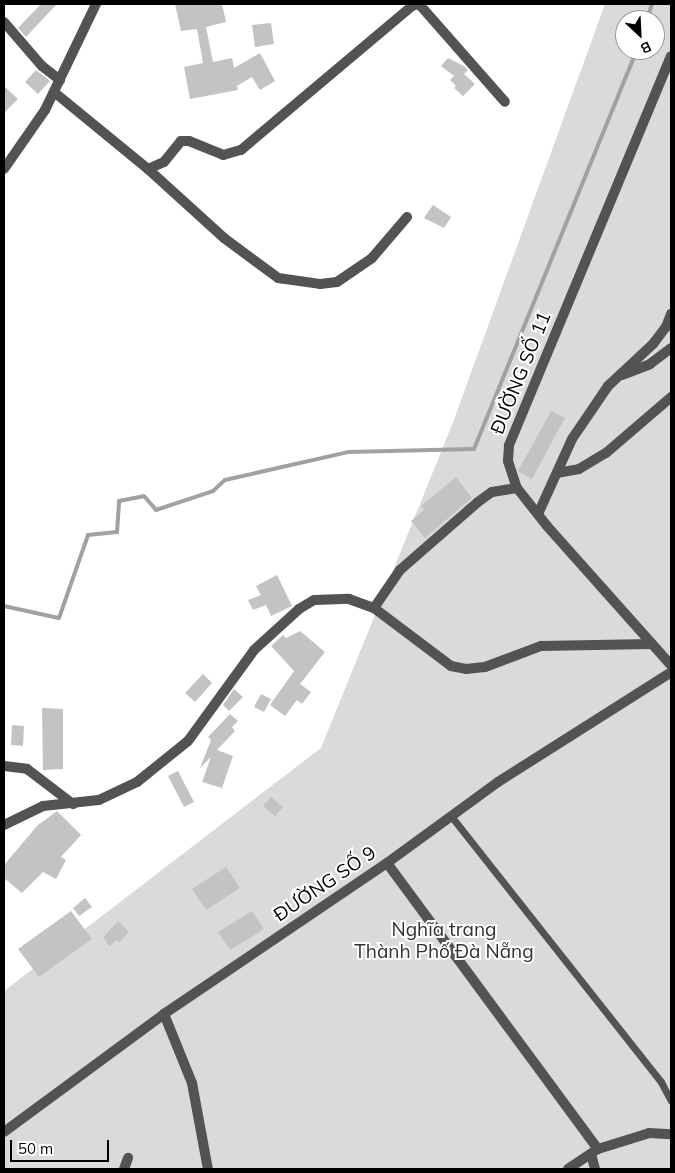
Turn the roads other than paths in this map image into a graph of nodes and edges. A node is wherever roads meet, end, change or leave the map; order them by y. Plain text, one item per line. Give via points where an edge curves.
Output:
1 (96, 4) edge
2 (419, 4) edge
3 (4, 22) edge
4 (671, 56) edge
5 (60, 80) junction
6 (54, 92) junction
7 (505, 102) dead end
8 (4, 168) edge
9 (148, 169) junction
10 (407, 217) dead end
11 (671, 314) edge
12 (671, 348) edge
13 (617, 377) junction
14 (671, 397) edge
15 (557, 473) junction
16 (516, 488) junction
17 (538, 514) junction
18 (374, 608) junction
19 (651, 644) junction
20 (671, 665) edge
21 (671, 672) edge
22 (4, 766) edge
23 (73, 804) junction
24 (451, 816) junction
25 (4, 825) edge
26 (387, 863) junction
27 (164, 1014) junction
28 (671, 1101) edge
29 (4, 1132) edge
30 (671, 1134) edge
31 (595, 1152) junction
32 (128, 1158) dead end
33 (124, 1169) edge
34 (208, 1169) edge
35 (568, 1169) edge
36 (595, 1169) edge

1 - 5 street
2 - 7 street
2 - 9 street via 412,6 242,150 222,155 189,141 181,142 164,162
3 - 5 street via 42,66
4 - 16 street, ĐƯỜNG SỐ 11 via 509,446 510,474
5 - 6 street
6 - 8 street
6 - 9 street
9 - 10 street via 224,238 278,278 320,284 336,282 372,258
11 - 13 street via 666,328 653,344
12 - 13 street via 650,364
13 - 15 street via 572,439
14 - 15 street via 606,453 579,469
15 - 17 street
16 - 17 street, ĐƯỜNG SỐ 11
16 - 18 street via 492,492 478,502 400,570
17 - 19 street, ĐƯỜNG SỐ 11
18 - 19 street via 451,666 466,669 485,667 541,646
18 - 23 street via 349,599 330,598 314,600 299,609 254,650 193,735 161,764 112,796
19 - 20 street, ĐƯỜNG SỐ 11
21 - 24 street, ĐƯỜNG SỐ 9 via 498,782
22 - 23 street via 27,769
23 - 25 street via 42,806
24 - 26 street, ĐƯỜNG SỐ 9
24 - 28 lane via 661,1082
26 - 27 street, ĐƯỜNG SỐ 9
26 - 31 street
27 - 29 street, ĐƯỜNG SỐ 9
27 - 34 street via 192,1083
30 - 31 street via 650,1133
31 - 35 street
31 - 36 street
32 - 33 street

